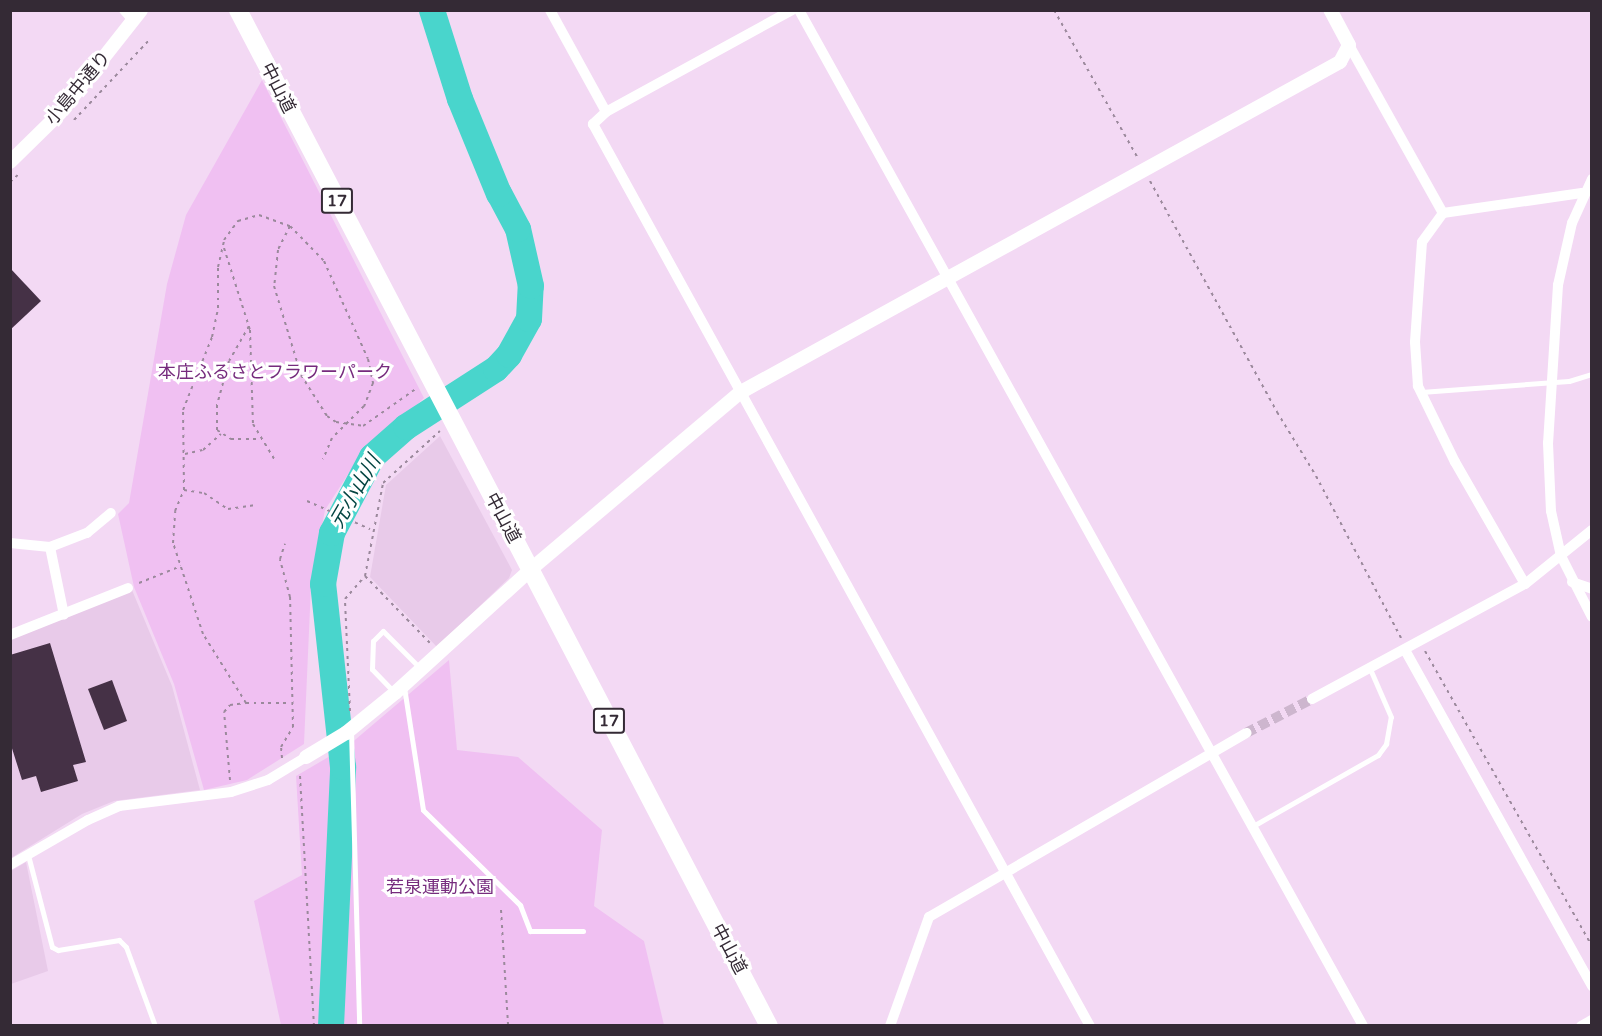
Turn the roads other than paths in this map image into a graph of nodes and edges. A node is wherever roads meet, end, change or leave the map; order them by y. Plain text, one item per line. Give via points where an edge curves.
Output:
1 (238, 10) edge
2 (550, 10) edge
3 (792, 10) edge
4 (800, 10) edge
5 (1330, 10) edge
6 (133, 14) edge
7 (1349, 45) junction
8 (606, 112) junction
9 (10, 162) edge
10 (1592, 179) edge
11 (1582, 193) junction
12 (1443, 213) junction
13 (951, 277) junction
14 (1592, 374) edge
15 (1553, 382) junction
16 (741, 392) junction
17 (1420, 392) junction
18 (111, 513) dead end
19 (1592, 530) edge
20 (10, 543) edge
21 (50, 547) junction
22 (1561, 556) junction
23 (530, 570) junction
24 (1572, 582) junction
25 (1525, 584) junction
26 (128, 588) road end
27 (1592, 589) edge
28 (64, 615) junction
29 (1592, 617) edge
30 (10, 635) edge
31 (1405, 650) junction
32 (1369, 668) junction
33 (421, 670) junction
34 (400, 689) junction
35 (1312, 699) tunnel mouth
36 (348, 731) junction
37 (1246, 734) tunnel mouth
38 (1213, 753) junction
39 (303, 759) joint
40 (1253, 826) junction
41 (28, 855) junction
42 (10, 865) edge
43 (1006, 872) junction
44 (583, 931) dead end
45 (1592, 986) edge
46 (1592, 1020) edge
47 (767, 1024) edge
48 (154, 1026) edge
49 (359, 1026) edge
50 (890, 1026) edge
51 (1090, 1026) edge
52 (1363, 1026) edge
53 (1581, 1026) edge

1 - 23 highway, 中山道 / 17
2 - 8 street
3 - 8 street
4 - 13 street
5 - 7 street
6 - 9 street, 小島中通り via 60,113
7 - 12 street
7 - 13 street via 1340,62
8 - 16 street via 593,124
10 - 11 street
11 - 12 street
11 - 15 street via 1558,285
12 - 17 street via 1422,242 1415,342
13 - 16 street
13 - 38 street
14 - 15 lane
15 - 17 lane
15 - 22 street via 1548,443 1551,511
16 - 23 street
16 - 43 street
17 - 25 street
18 - 21 street via 87,533
19 - 22 street
20 - 21 street
21 - 28 street
22 - 24 street
22 - 25 street
23 - 33 street
23 - 47 highway, 中山道 / 17
24 - 27 street
24 - 29 street
25 - 31 street
26 - 28 street
28 - 30 street
31 - 32 street
31 - 45 street
32 - 35 street
32 - 40 lane via 1391,717 1388,738 1378,755
33 - 34 street
33 - 34 lane via 383,631 373,641 372,669
34 - 36 street
34 - 44 lane via 423,810 520,905 530,931
36 - 39 street
36 - 49 lane
37 - 38 street
38 - 40 street
38 - 43 street
39 - 41 street via 282,772 231,792 120,806
40 - 52 street
41 - 42 street
41 - 48 lane via 52,947 58,950 119,940 126,947
43 - 50 street via 929,917
43 - 51 street
46 - 53 street

